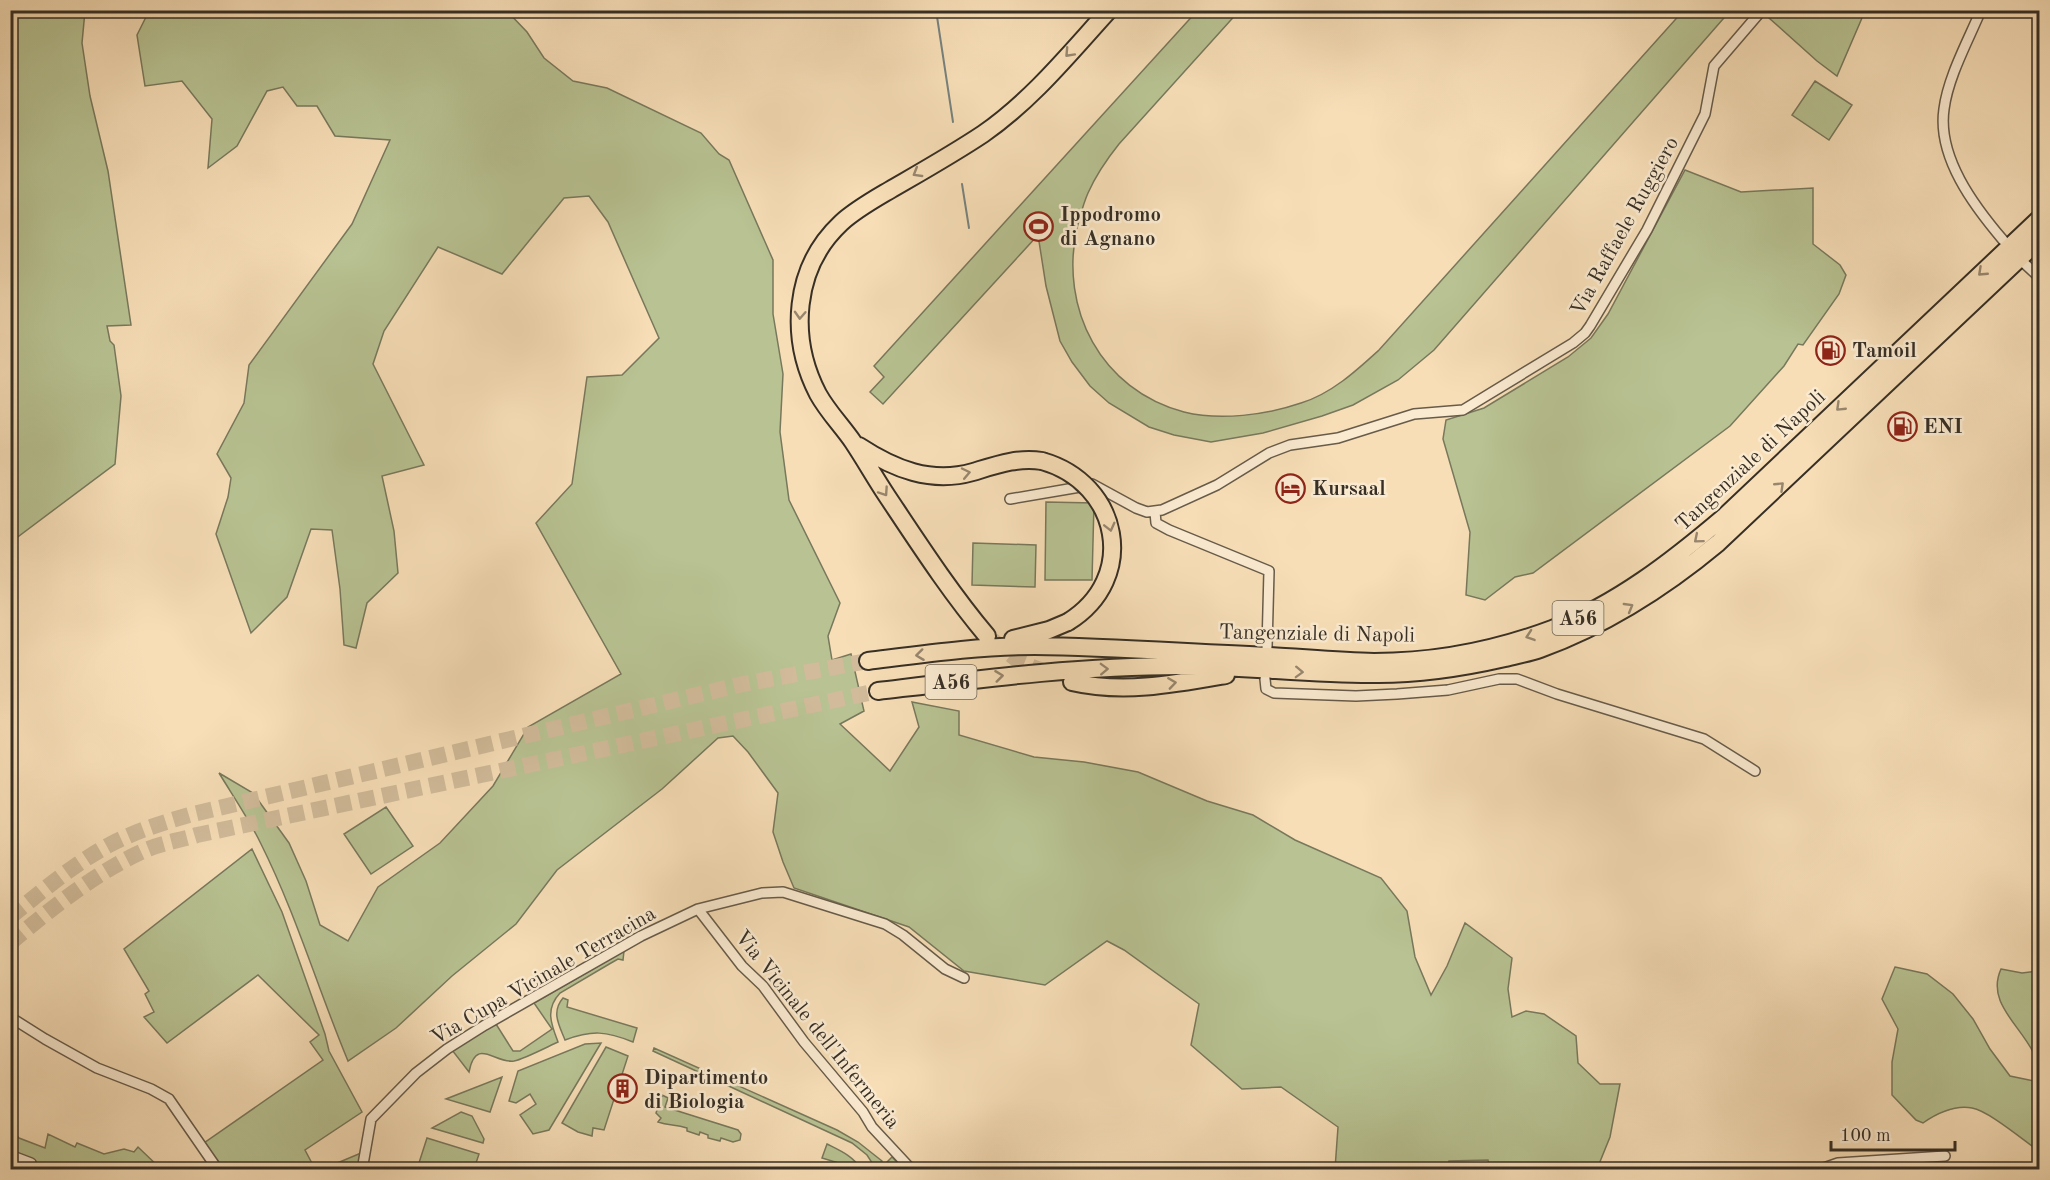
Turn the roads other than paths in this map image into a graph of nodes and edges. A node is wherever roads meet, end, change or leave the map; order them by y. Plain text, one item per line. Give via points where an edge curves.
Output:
1 (1109, 10) edge
2 (1762, 10) edge
3 (1981, 10) edge
4 (2040, 218) edge
5 (2040, 239) edge
6 (2003, 240) dead end
7 (2025, 264) dead end
8 (2040, 278) edge
9 (853, 443) junction
10 (1092, 484) dead end
11 (1080, 487) dead end
12 (1010, 499) dead end
13 (1155, 512) junction
14 (987, 636) tunnel mouth
15 (1267, 647) dead end
16 (972, 649) junction
17 (868, 660) tunnel mouth
18 (1260, 674) junction
19 (1072, 682) dead end
20 (878, 691) tunnel mouth
21 (1755, 771) dead end
22 (698, 909) junction
23 (964, 978) dead end
24 (10, 1017) edge
25 (10, 1155) edge
26 (1945, 1156) dead end
27 (29, 1170) edge
28 (218, 1170) edge
29 (362, 1170) edge
30 (912, 1170) edge
31 (1818, 1170) edge

1 -> 9 highway via 1014,109 983,134 862,206 832,232 817,252 801,296 799,330 804,358 818,393
2 - 13 street, Via Raffaele Ruggiero via 1714,66 1705,114 1681,165 1647,230 1580,338 1463,410 1414,414 1338,438 1290,445 1197,495
3 - 6 street via 1950,86 1943,110 1943,131 1968,195
4 -> 16 highway, Tangenziale di Napoli / A56 via 1686,549 1639,584 1552,629 1468,653 1376,662 1106,648
18 -> 5 highway, Tangenziale di Napoli / A56 via 1373,674 1486,662 1539,650 1626,610 1718,543
7 - 8 street
9 -> 14 highway via 928,557
9 -> 16 highway, bridge via 882,461 927,476 967,473 1016,460 1042,461 1086,484 1102,504 1112,535 1111,565 1104,585 1088,607 1068,622
10 - 13 street via 1136,508
11 - 12 street
13 - 15 street via 1156,523 1168,530 1269,571
16 -> 17 highway, Tangenziale di Napoli / A56
19 -> 18 highway via 1091,687 1136,688
20 -> 18 highway, Tangenziale di Napoli / A56 via 1070,670 1181,666
18 - 21 street via 1266,689 1274,693 1356,696 1448,690 1517,679 1704,739
22 - 23 street, Via Cupa Vicinale Terracina via 762,893 783,892 885,924 945,969
22 - 29 street, Via Cupa Vicinale Terracina via 641,936 485,1025 416,1073 371,1119
22 - 30 street, Via Vicinale dell'Infermeria via 872,1127
24 - 28 street via 79,1059 168,1099
25 - 27 street via 31,1163
26 - 31 street via 1838,1163

